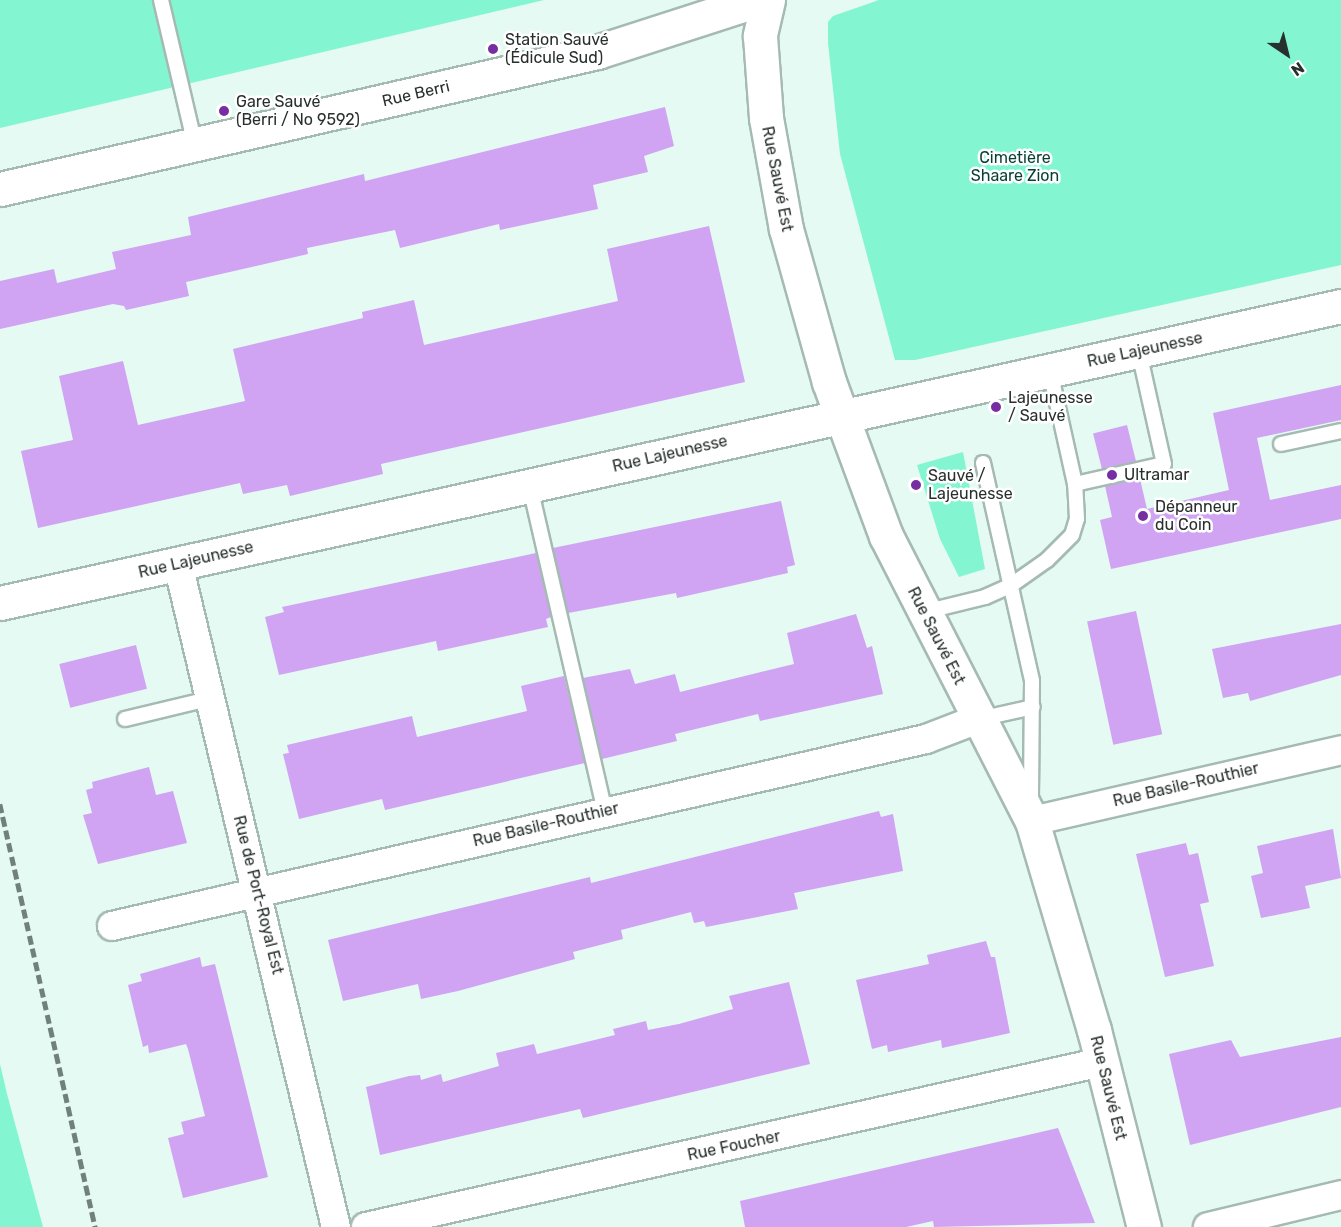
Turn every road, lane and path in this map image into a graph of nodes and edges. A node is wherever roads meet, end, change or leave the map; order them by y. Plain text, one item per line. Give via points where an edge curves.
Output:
1 (161, 0) edge
2 (756, 1) edge
3 (195, 145) junction
4 (0, 189) edge
5 (1341, 306) edge
6 (1139, 352) junction
7 (1050, 371) junction
8 (840, 415) junction
9 (1341, 430) edge
10 (1281, 444) dead end
11 (983, 463) dead end
12 (1075, 484) junction
13 (530, 487) junction
14 (178, 564) junction
15 (1010, 586) junction
16 (0, 603) edge
17 (924, 612) junction
18 (208, 699) junction
19 (1032, 707) junction
20 (125, 718) dead end
21 (978, 719) junction
22 (1341, 750) edge
23 (605, 812) junction
24 (1032, 821) junction
25 (257, 890) junction
26 (112, 926) dead end
27 (1101, 1062) junction
28 (1341, 1195) edge
29 (336, 1227) edge
30 (366, 1227) edge
31 (1144, 1227) edge
32 (1208, 1227) edge

1 - 3 lane
2 - 3 main road, Rue Berri via 597,52
2 - 8 main road, Rue Sauvé Est via 766,118 779,198
3 - 4 main road, Rue Berri
5 - 6 main road, Rue Lajeunesse
6 - 7 main road, Rue Lajeunesse
6 - 12 lane via 1164,464
7 - 8 main road, Rue Lajeunesse
7 - 12 lane
8 - 13 main road, Rue Lajeunesse
8 - 17 main road, Rue Sauvé Est via 864,486
9 - 10 lane
11 - 15 lane
12 - 15 lane via 1077,519 1072,535 1058,551
13 - 14 main road, Rue Lajeunesse
13 - 23 lane
14 - 16 main road, Rue Lajeunesse
14 - 18 street, Rue de Port-Royal Est
15 - 17 lane via 986,597
15 - 19 lane via 1032,681
17 - 21 main road, Rue Sauvé Est
18 - 20 lane
18 - 25 street, Rue de Port-Royal Est
19 - 21 lane
19 - 24 lane
21 - 23 street, Rue Basile-Routhier via 926,739
21 - 24 main road, Rue Sauvé Est
22 - 24 street, Rue Basile-Routhier
23 - 25 street, Rue Basile-Routhier
24 - 27 main road, Rue Sauvé Est
25 - 26 street, Rue Basile-Routhier
25 - 29 street, Rue de Port-Royal Est
27 - 30 street, Rue Foucher
27 - 31 main road, Rue Sauvé Est
28 - 32 street

